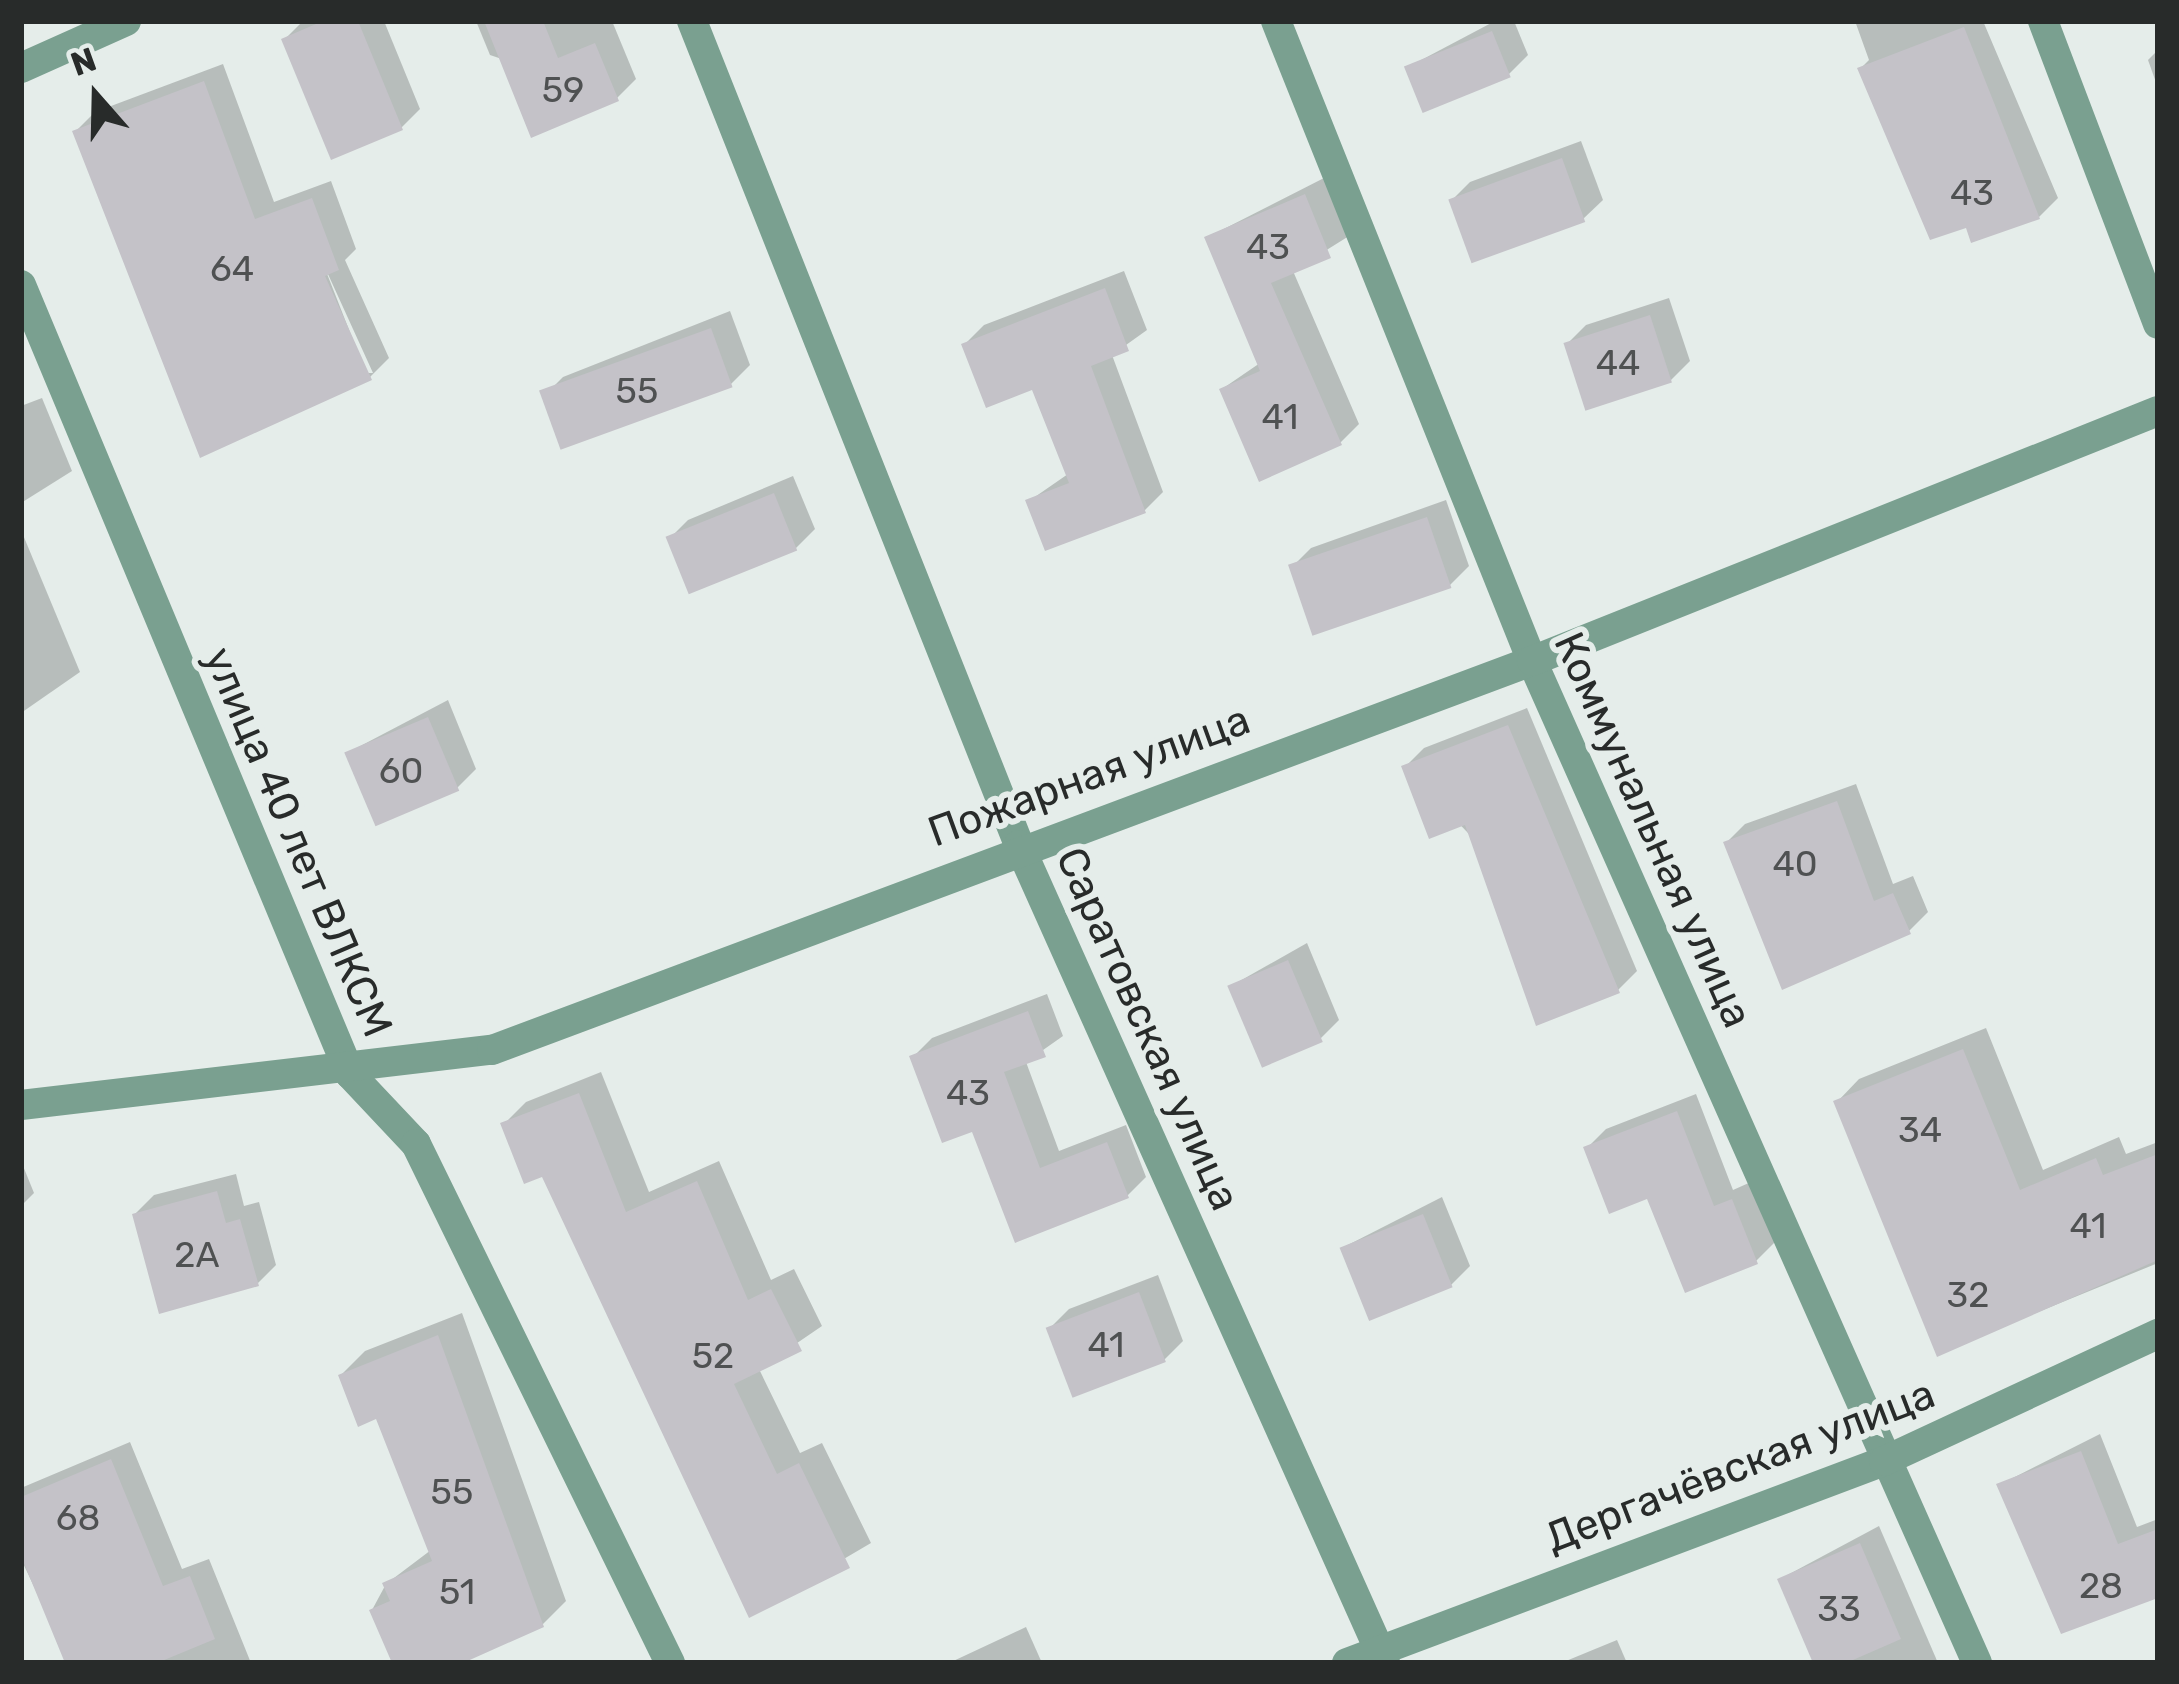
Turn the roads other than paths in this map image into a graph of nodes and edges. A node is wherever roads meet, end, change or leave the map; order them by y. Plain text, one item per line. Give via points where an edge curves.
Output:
1 (126, 21) edge
2 (692, 21) edge
3 (1276, 21) edge
4 (2043, 21) edge
5 (21, 68) edge
6 (21, 285) edge
7 (2158, 324) edge
8 (2158, 411) edge
9 (1532, 661) junction
10 (1019, 844) junction
11 (350, 1074) junction
12 (21, 1105) edge
13 (2158, 1334) edge
14 (1884, 1461) junction
15 (1382, 1656) edge
16 (670, 1663) edge
17 (1347, 1663) edge
18 (1977, 1663) edge

1 - 5 street
2 - 10 street, Саратовская улица
3 - 9 street, Коммунальная улица
4 - 7 street
6 - 11 street, улица 40 лет ВЛКСМ
8 - 9 street, Пожарная улица
9 - 10 street, Пожарная улица
9 - 14 street, Коммунальная улица
10 - 11 street, Пожарная улица via 492,1050
10 - 15 street, Саратовская улица
11 - 12 street, Пожарная улица
11 - 16 street, улица 40 лет ВЛКСМ via 416,1144
13 - 14 street, Дергачёвская улица
14 - 15 street, Дергачёвская улица
14 - 18 street, Коммунальная улица
15 - 17 street, Дергачёвская улица

